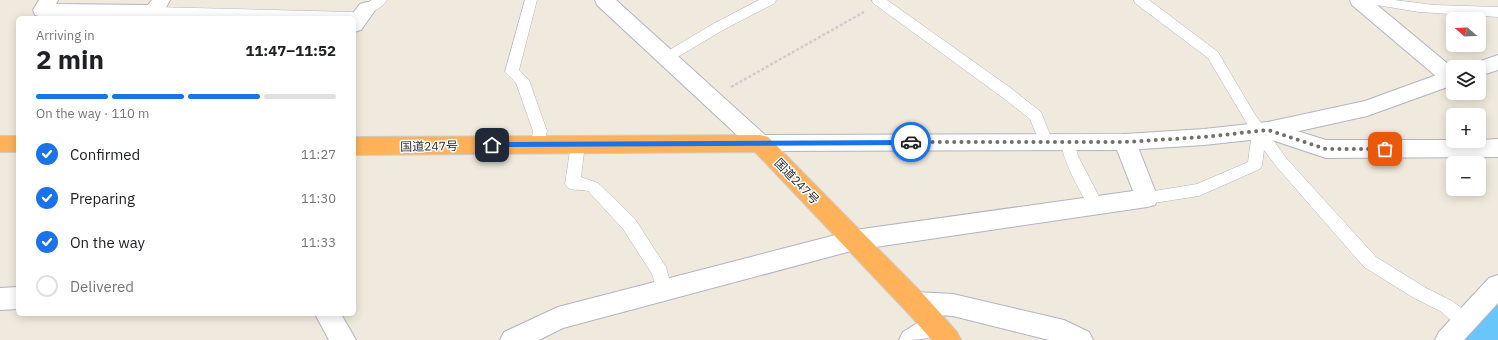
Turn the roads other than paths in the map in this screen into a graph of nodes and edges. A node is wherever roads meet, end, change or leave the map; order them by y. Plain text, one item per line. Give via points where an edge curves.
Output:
1 (49, 0) edge
2 (530, 0) edge
3 (604, 0) edge
4 (770, 0) edge
5 (1140, 0) edge
6 (1359, 0) edge
7 (1371, 0) edge
8 (880, 1) edge
9 (157, 6) edge
10 (1498, 12) edge
11 (365, 13) edge
12 (334, 16) edge
13 (355, 16) edge
14 (666, 58) junction
15 (1498, 62) edge
16 (1486, 66) edge
17 (1446, 73) edge
18 (1446, 80) edge
19 (1264, 131) junction
20 (760, 142) junction
21 (1046, 142) junction
22 (1068, 142) junction
23 (1125, 142) junction
24 (0, 144) edge
25 (16, 144) edge
26 (538, 144) junction
27 (578, 144) junction
28 (356, 146) edge
29 (1498, 148) edge
30 (1147, 198) junction
31 (1096, 206) junction
32 (855, 240) junction
33 (1498, 286) edge
34 (664, 289) junction
35 (16, 298) edge
36 (0, 299) edge
37 (915, 303) junction
38 (328, 316) edge
39 (1465, 321) junction
40 (941, 332) edge
41 (343, 340) edge
42 (513, 340) edge
43 (912, 340) edge
44 (1080, 340) edge
45 (1448, 340) edge

1 - 9 street via 42,10
2 - 26 lane via 512,72 522,80 540,131
3 - 14 street
4 - 14 lane
5 - 19 lane via 1213,55 1248,117
6 - 17 street
7 - 10 lane via 1427,10
8 - 21 lane via 1036,116
9 - 12 lane
11 - 13 lane
14 - 20 street
15 - 16 street
18 - 19 street via 1367,108
19 - 23 street
19 - 29 street via 1326,149
19 - 30 lane via 1255,165 1199,190
19 - 39 lane via 1281,162 1370,262 1446,306
20 - 21 street
20 - 27 highway, 国道247号
20 - 32 highway, 国道247号
21 - 22 street
22 - 23 street
22 - 31 lane via 1071,156
23 - 30 street
24 - 25 highway
26 - 27 highway, 国道247号
26 - 28 highway, 国道247号
27 - 34 lane via 573,184 582,183 593,187 629,224 660,272
30 - 31 street
31 - 32 street
32 - 34 street
32 - 37 highway, 国道247号
33 - 39 street
34 - 42 street via 558,318
35 - 36 street
37 - 40 highway, 国道247号
37 - 44 street via 953,305 1064,332
38 - 41 street
39 - 45 street
40 - 43 street

